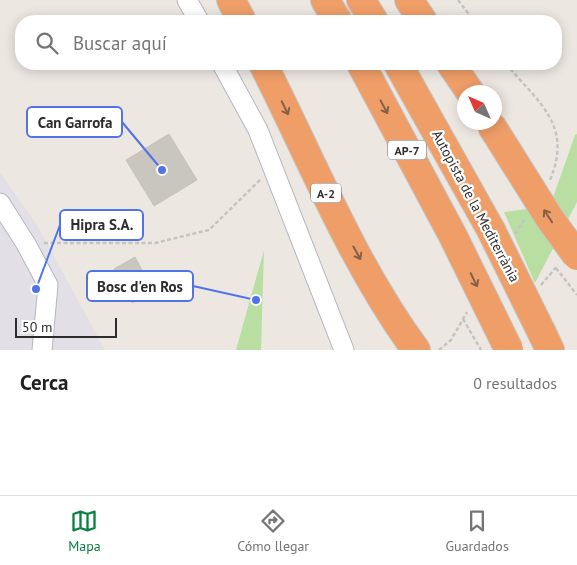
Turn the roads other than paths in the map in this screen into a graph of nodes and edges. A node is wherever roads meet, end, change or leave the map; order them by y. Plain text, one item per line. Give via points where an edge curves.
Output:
1 (187, 0) edge
2 (231, 0) edge
3 (325, 0) edge
4 (362, 0) edge
5 (409, 0) edge
6 (196, 15) edge
7 (239, 15) edge
8 (334, 15) edge
9 (371, 15) edge
10 (419, 15) edge
11 (225, 70) edge
12 (266, 70) edge
13 (364, 70) edge
14 (402, 70) edge
15 (455, 70) edge
16 (465, 85) edge
17 (494, 130) edge
18 (0, 203) edge
19 (567, 262) edge
20 (546, 341) edge
21 (42, 350) edge
22 (344, 350) edge
23 (416, 350) edge
24 (508, 350) edge

1 - 6 street
2 - 7 highway
3 - 8 highway
4 - 9 highway
5 - 10 highway
11 - 22 street via 258,130
12 -> 23 highway, A-2 via 346,234 393,319
13 -> 24 highway, AP-7, bridge via 453,236
14 - 20 highway, Autopista de la Mediterrània / AP-7, bridge via 501,234
15 - 16 highway
19 -> 17 highway, bridge via 550,219
18 - 21 street via 48,285

